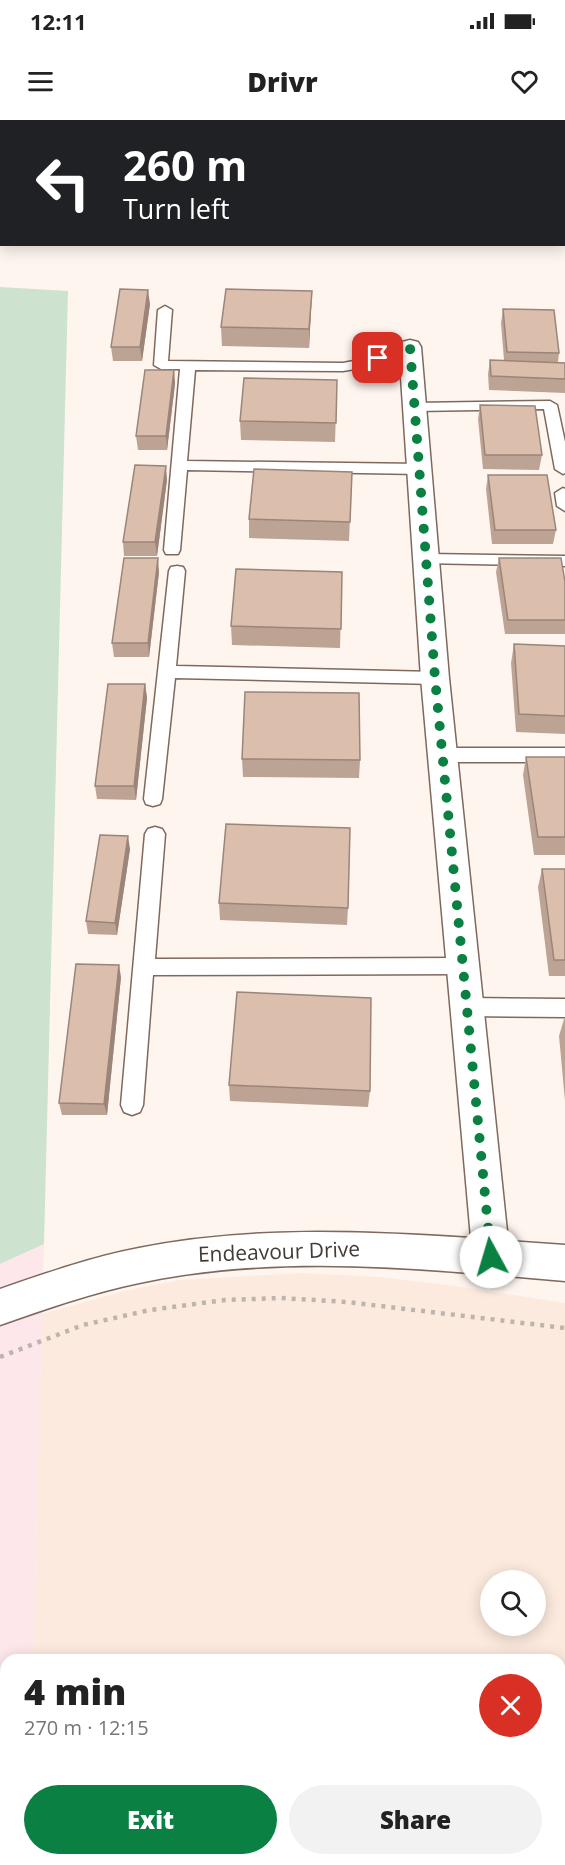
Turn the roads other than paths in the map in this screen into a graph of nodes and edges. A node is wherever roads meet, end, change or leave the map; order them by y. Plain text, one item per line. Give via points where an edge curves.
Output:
1 (165, 310) dead end
2 (410, 347) joint
3 (188, 365) junction
4 (415, 407) junction
5 (180, 465) junction
6 (421, 469) junction
7 (563, 469) dead end
8 (172, 550) dead end
9 (427, 559) junction
10 (565, 561) edge
11 (177, 571) dead end
12 (166, 672) junction
13 (435, 678) junction
14 (443, 755) junction
15 (565, 755) edge
16 (153, 799) dead end
17 (155, 834) dead end
18 (463, 966) junction
19 (144, 967) junction
20 (467, 1007) junction
21 (565, 1008) edge
22 (132, 1105) dead end
23 (491, 1257) junction
24 (565, 1263) edge
25 (0, 1307) edge

1 - 3 lane via 160,365
2 - 3 lane via 343,367
2 - 4 street
3 - 5 lane
4 - 6 street
4 - 7 lane via 550,405
5 - 6 lane
5 - 8 lane
6 - 9 street
9 - 10 lane
9 - 13 street
11 - 12 lane
12 - 13 lane
12 - 16 lane
13 - 14 street
14 - 15 lane
14 - 18 street
17 - 19 lane
18 - 19 lane
18 - 20 street
19 - 22 lane
20 - 21 lane
20 - 23 street
23 - 24 street, Endeavour Drive
23 - 25 street, Endeavour Drive via 357,1248 268,1248 191,1255 110,1270

